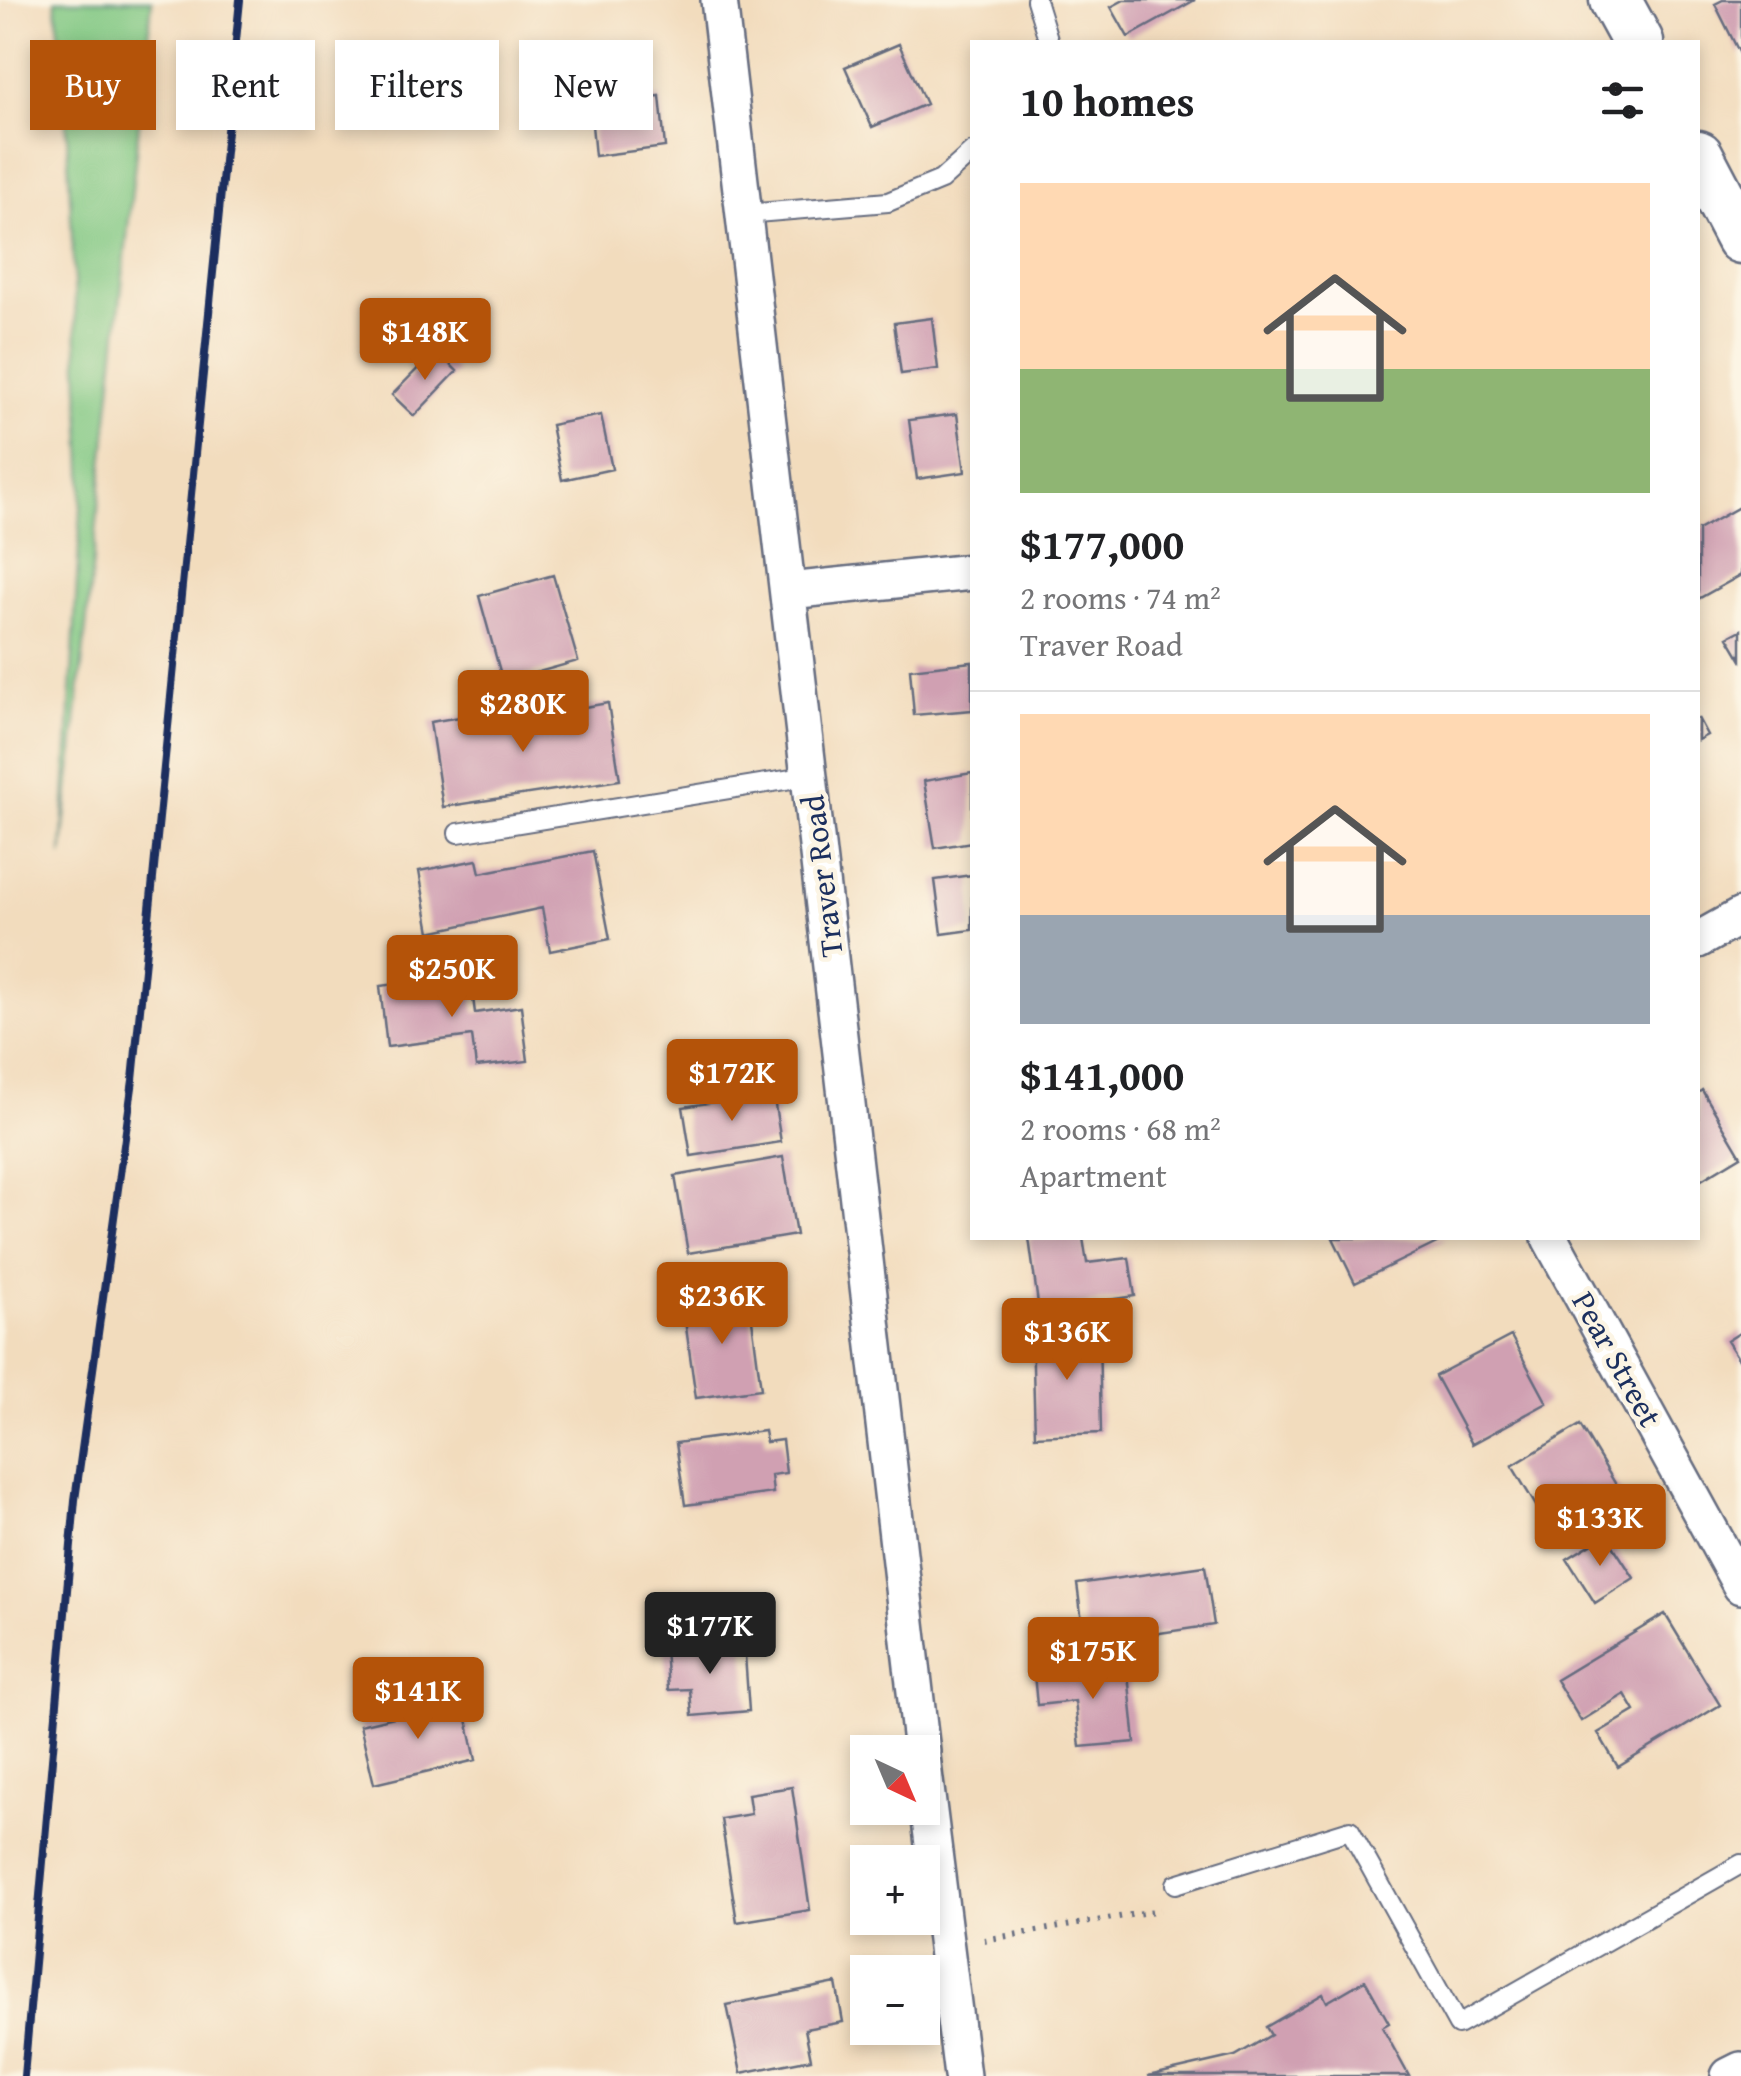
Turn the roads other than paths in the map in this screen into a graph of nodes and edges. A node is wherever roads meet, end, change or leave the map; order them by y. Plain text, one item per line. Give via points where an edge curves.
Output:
1 (720, 0) edge
2 (1036, 0) edge
3 (1615, 0) edge
4 (1048, 40) edge
5 (1637, 40) edge
6 (970, 154) edge
7 (1700, 160) edge
8 (744, 214) junction
9 (1741, 238) edge
10 (970, 572) edge
11 (789, 591) junction
12 (810, 776) junction
13 (458, 833) dead end
14 (1741, 916) edge
15 (1700, 939) edge
16 (1551, 1240) edge
17 (1741, 1586) edge
18 (920, 1735) edge
19 (931, 1825) edge
20 (1741, 1864) edge
21 (1176, 1884) dead end
22 (1741, 2070) edge
23 (962, 2076) edge
24 (1729, 2076) edge

1 - 8 street, Traver Road
2 - 4 lane
3 - 5 main road
6 - 8 lane via 942,180 888,202
7 - 9 main road
8 - 11 street, Traver Road
10 - 11 street
11 - 12 street, Traver Road
12 - 13 lane
12 - 18 street, Traver Road
14 - 15 street
16 - 17 street, Pear Street
19 - 23 street, Traver Road
20 - 21 lane via 1458,2024 1350,1830
22 - 24 street

